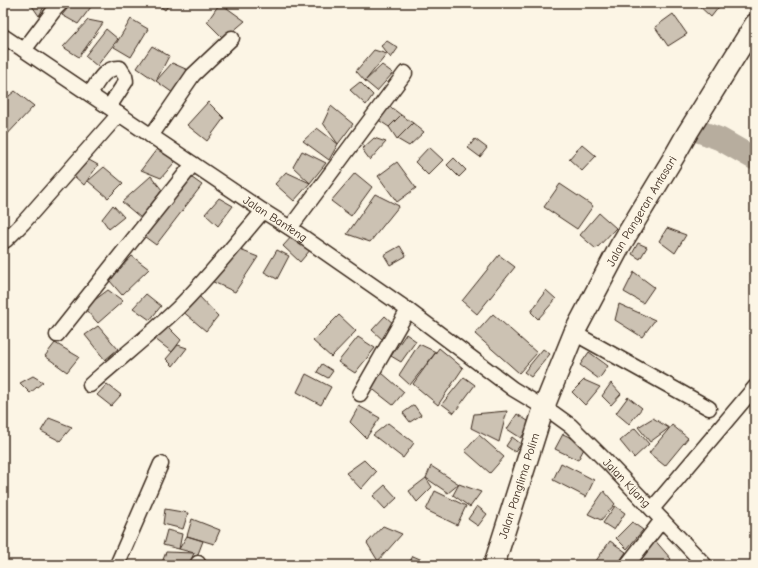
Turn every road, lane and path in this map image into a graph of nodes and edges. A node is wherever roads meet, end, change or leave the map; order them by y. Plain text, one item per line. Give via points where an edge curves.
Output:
1 (61, 3) edge
2 (755, 24) edge
3 (3, 36) edge
4 (232, 38) dead end
5 (24, 50) junction
6 (404, 73) dead end
7 (90, 94) junction
8 (114, 111) junction
9 (151, 136) junction
10 (193, 164) junction
11 (263, 211) junction
12 (290, 228) junction
13 (3, 242) edge
14 (408, 310) junction
15 (574, 333) junction
16 (57, 335) dead end
17 (90, 385) dead end
18 (755, 387) edge
19 (360, 394) dead end
20 (544, 407) junction
21 (708, 408) dead end
22 (161, 464) dead end
23 (652, 509) junction
24 (662, 520) junction
25 (117, 565) edge
26 (494, 565) edge
27 (627, 565) edge
28 (705, 565) edge

1 - 5 street
2 - 15 street, Jalan Pangeran Antasari via 620,246
3 - 5 street, Jalan Banteng
4 - 9 street via 193,75
5 - 7 street, Jalan Banteng
6 - 12 street
7 - 8 street, Jalan Banteng
7 - 8 street via 105,73 120,68 126,76 126,81
8 - 9 street, Jalan Banteng
8 - 13 street via 23,223
9 - 10 street, Jalan Banteng
10 - 11 street, Jalan Banteng
10 - 16 street
11 - 12 street, Jalan Banteng
11 - 17 street via 179,306
12 - 14 street, Jalan Banteng
14 - 19 street
14 - 20 street, Jalan Banteng via 514,389
15 - 20 street, Jalan Pangeran Antasari
15 - 21 street
18 - 23 street
20 - 23 street, Jalan Kijang via 571,426
20 - 26 street, Jalan Panglima Polim
22 - 25 street
23 - 24 street, Jalan Kijang
24 - 27 street
24 - 28 street, Jalan Kijang

